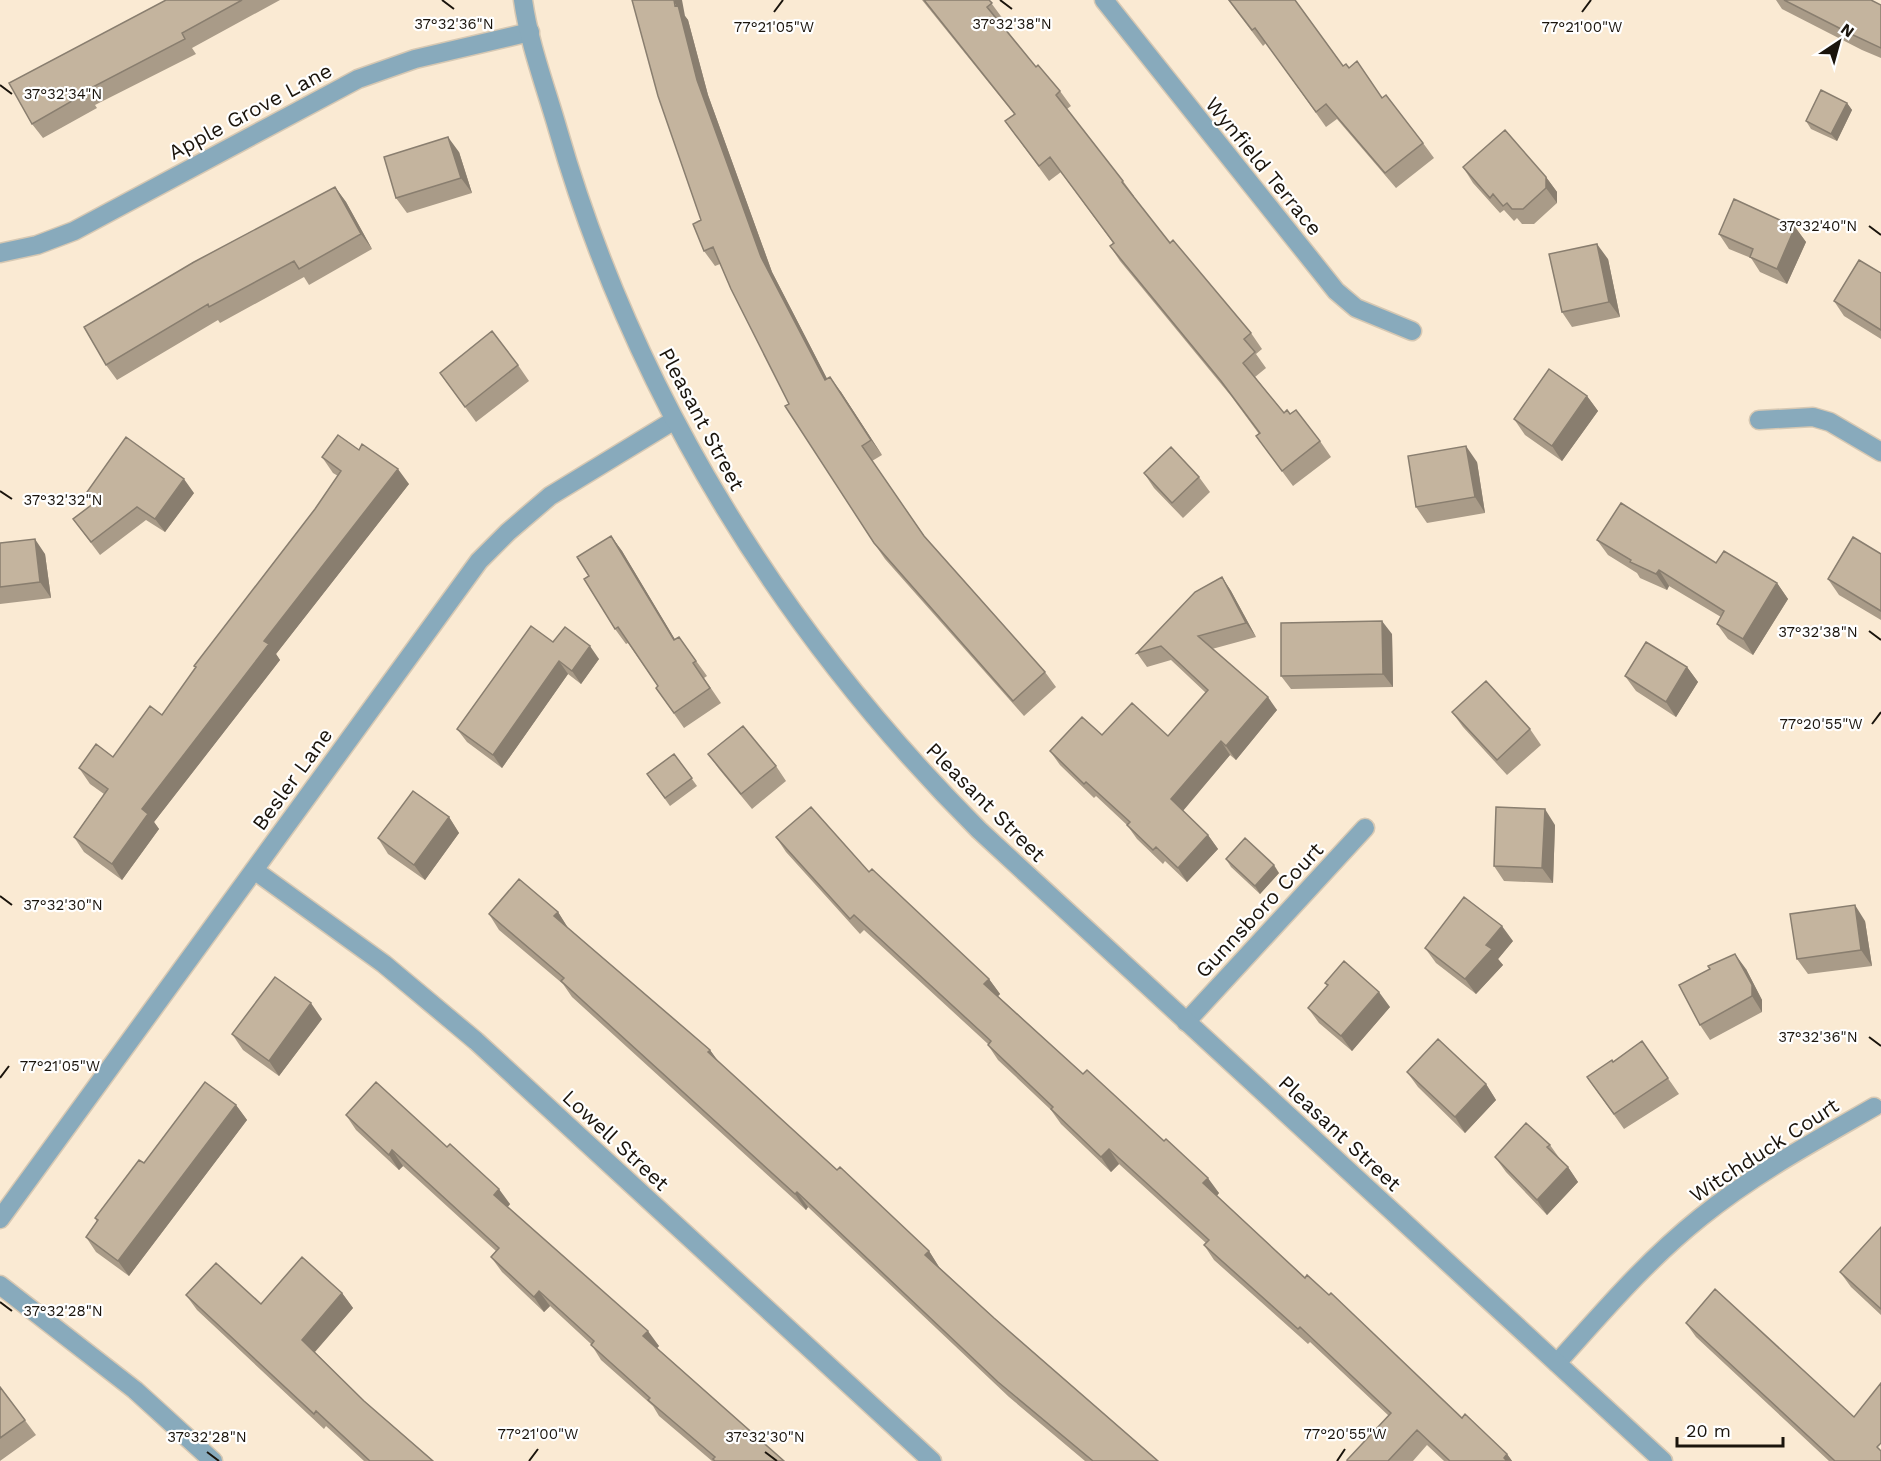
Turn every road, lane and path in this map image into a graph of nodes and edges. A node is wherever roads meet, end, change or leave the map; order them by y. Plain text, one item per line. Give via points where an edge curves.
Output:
1 (523, 0) edge
2 (1104, 0) edge
3 (530, 32) junction
4 (0, 253) edge
5 (1412, 331) dead end
6 (1759, 420) dead end
7 (673, 421) junction
8 (1881, 452) edge
9 (1365, 828) dead end
10 (254, 870) junction
11 (1186, 1022) junction
12 (1874, 1107) dead end
13 (0, 1219) edge
14 (0, 1286) edge
15 (1557, 1363) junction
16 (213, 1461) edge
17 (932, 1461) edge
18 (1663, 1461) edge

1 - 3 street, Pleasant Street
2 - 5 street, Wynfield Terrace via 1336,291 1356,308
3 - 4 street, Apple Grove Lane via 415,59 358,79 74,231
3 - 7 street, Pleasant Street via 590,229
6 - 8 street via 1813,417 1830,422
7 - 10 street, Besler Lane via 550,496 479,561
7 - 11 street, Pleasant Street via 728,514 798,619 891,737 979,830
9 - 11 street, Gunnsboro Court
10 - 13 street, Besler Lane
10 - 17 street, Lowell Street via 384,964 476,1041
11 - 15 street, Pleasant Street
12 - 15 street, Witchduck Court via 1773,1167 1701,1217 1642,1269
14 - 16 street via 135,1390
15 - 18 street, Pleasant Street

